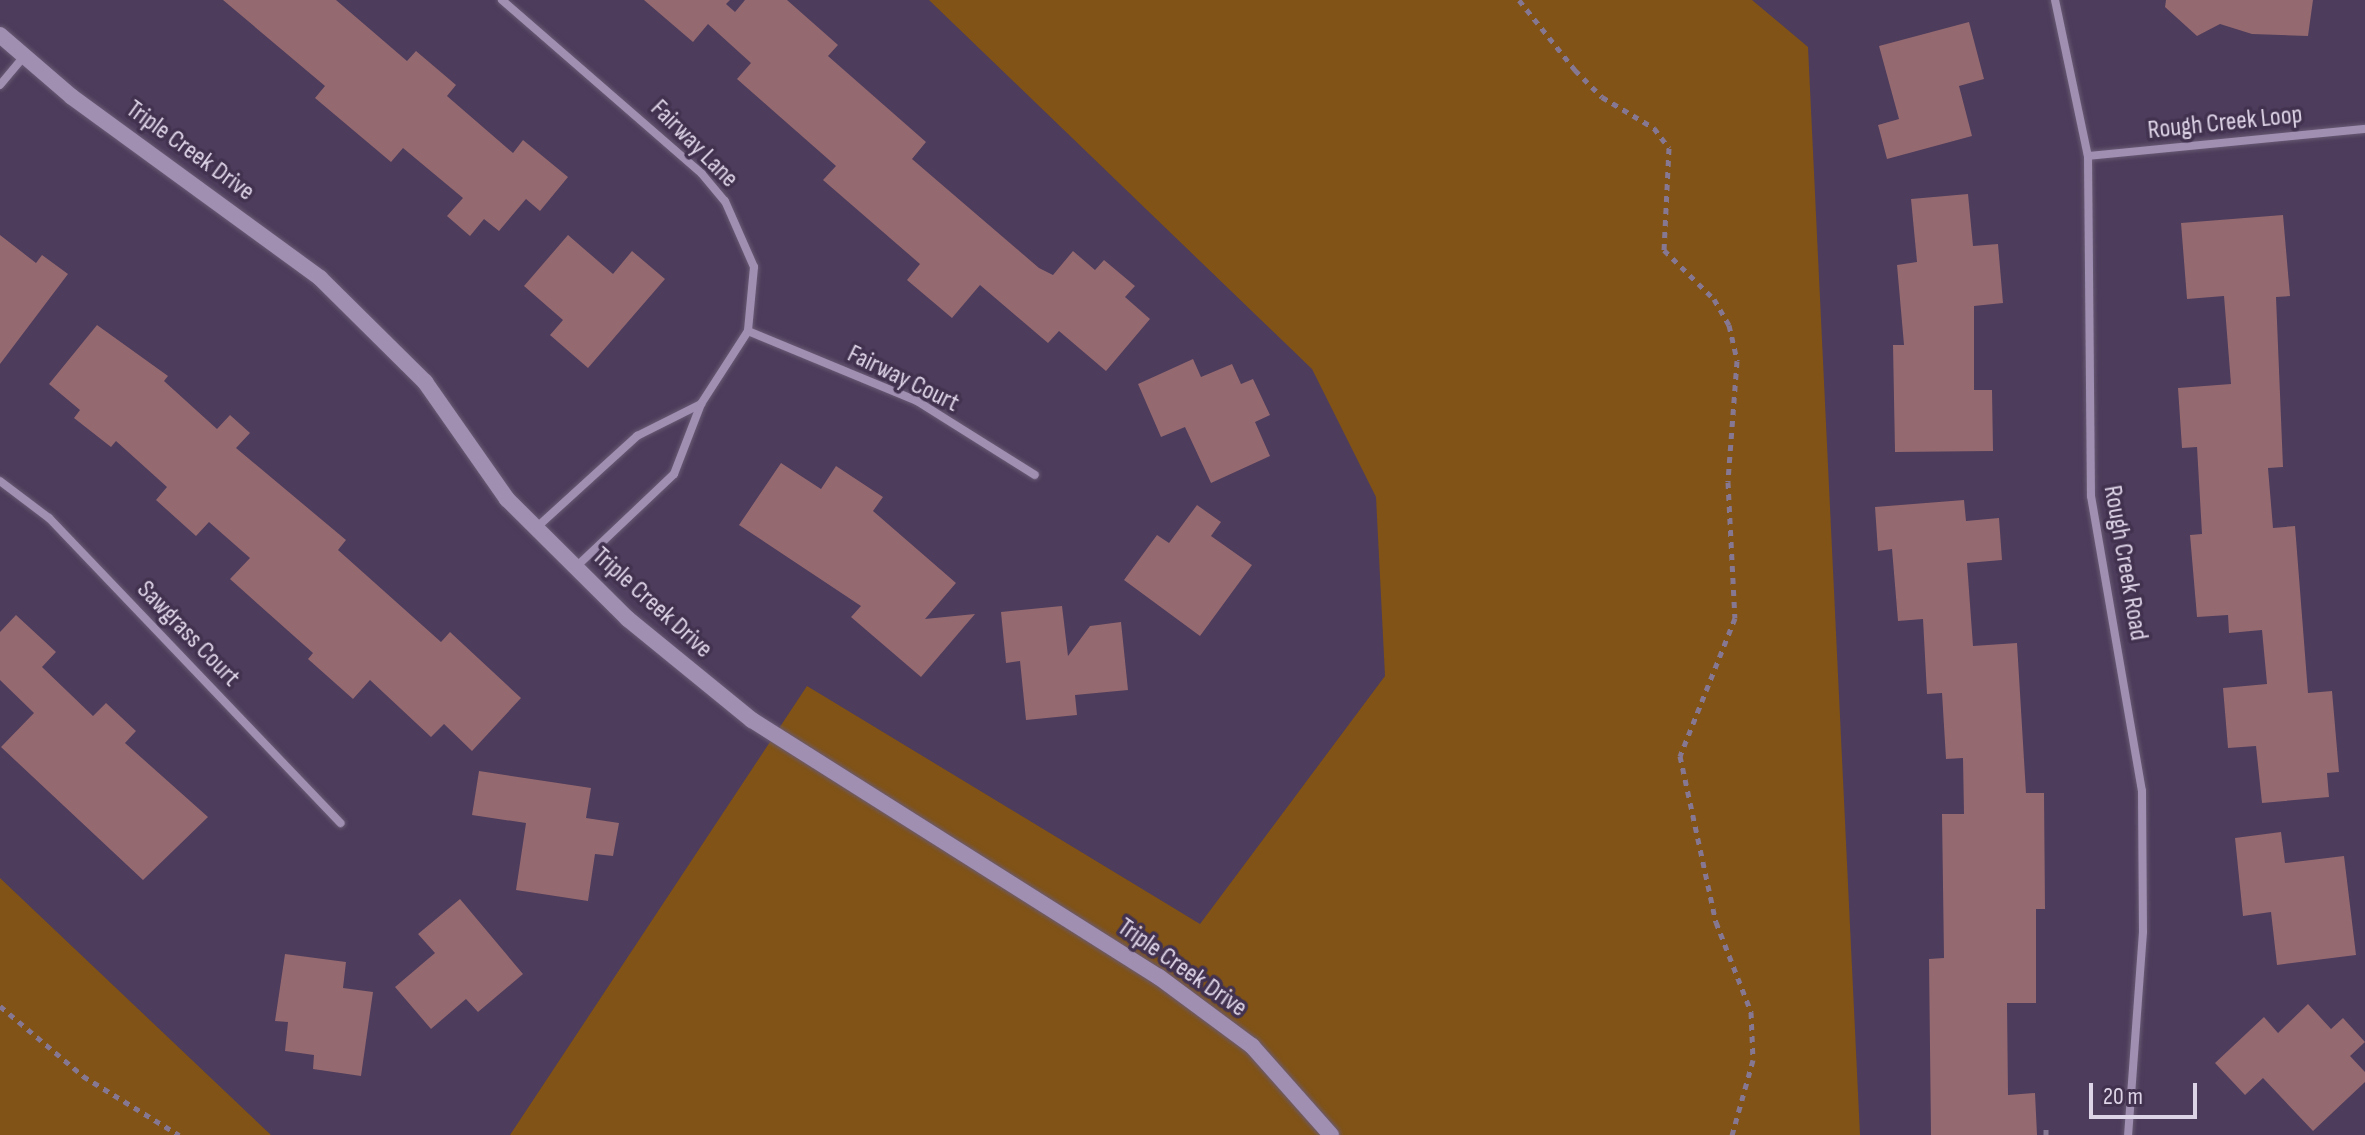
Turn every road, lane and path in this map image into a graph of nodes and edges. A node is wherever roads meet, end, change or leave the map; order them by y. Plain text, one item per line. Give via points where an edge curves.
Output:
1 (502, 0) edge
2 (1519, 0) edge
3 (2055, 0) edge
4 (0, 35) edge
5 (24, 56) junction
6 (0, 85) edge
7 (2365, 129) edge
8 (2088, 156) junction
9 (748, 331) junction
10 (701, 404) junction
11 (1035, 475) dead end
12 (0, 481) edge
13 (536, 528) junction
14 (575, 567) junction
15 (340, 823) dead end
16 (0, 1006) edge
17 (179, 1135) edge
18 (1331, 1135) edge
19 (1732, 1135) edge
20 (2128, 1135) edge

1 - 9 street, Fairway Lane via 640,117 725,201 754,267
2 - 19 path via 1602,97 1654,128 1669,148 1664,250 1714,299 1729,325 1737,361 1728,482 1735,618 1680,756 1716,922 1751,1012 1753,1060
3 - 8 street, Rough Creek Road
4 - 5 street, Triple Creek Drive
5 - 6 street
5 - 13 street, Triple Creek Drive via 320,278 425,382 507,499
7 - 8 street, Rough Creek Loop
8 - 20 street, Rough Creek Road via 2088,461 2142,791 2146,866
9 - 10 street, Fairway Lane
9 - 11 street, Fairway Court via 917,401
10 - 13 street via 637,436
10 - 14 street, Fairway Lane via 674,474
12 - 15 street, Sawgrass Court via 49,518
13 - 14 street, Triple Creek Drive
14 - 18 street, Triple Creek Drive via 628,619 752,720 1194,1003 1252,1046
16 - 17 path via 83,1076

